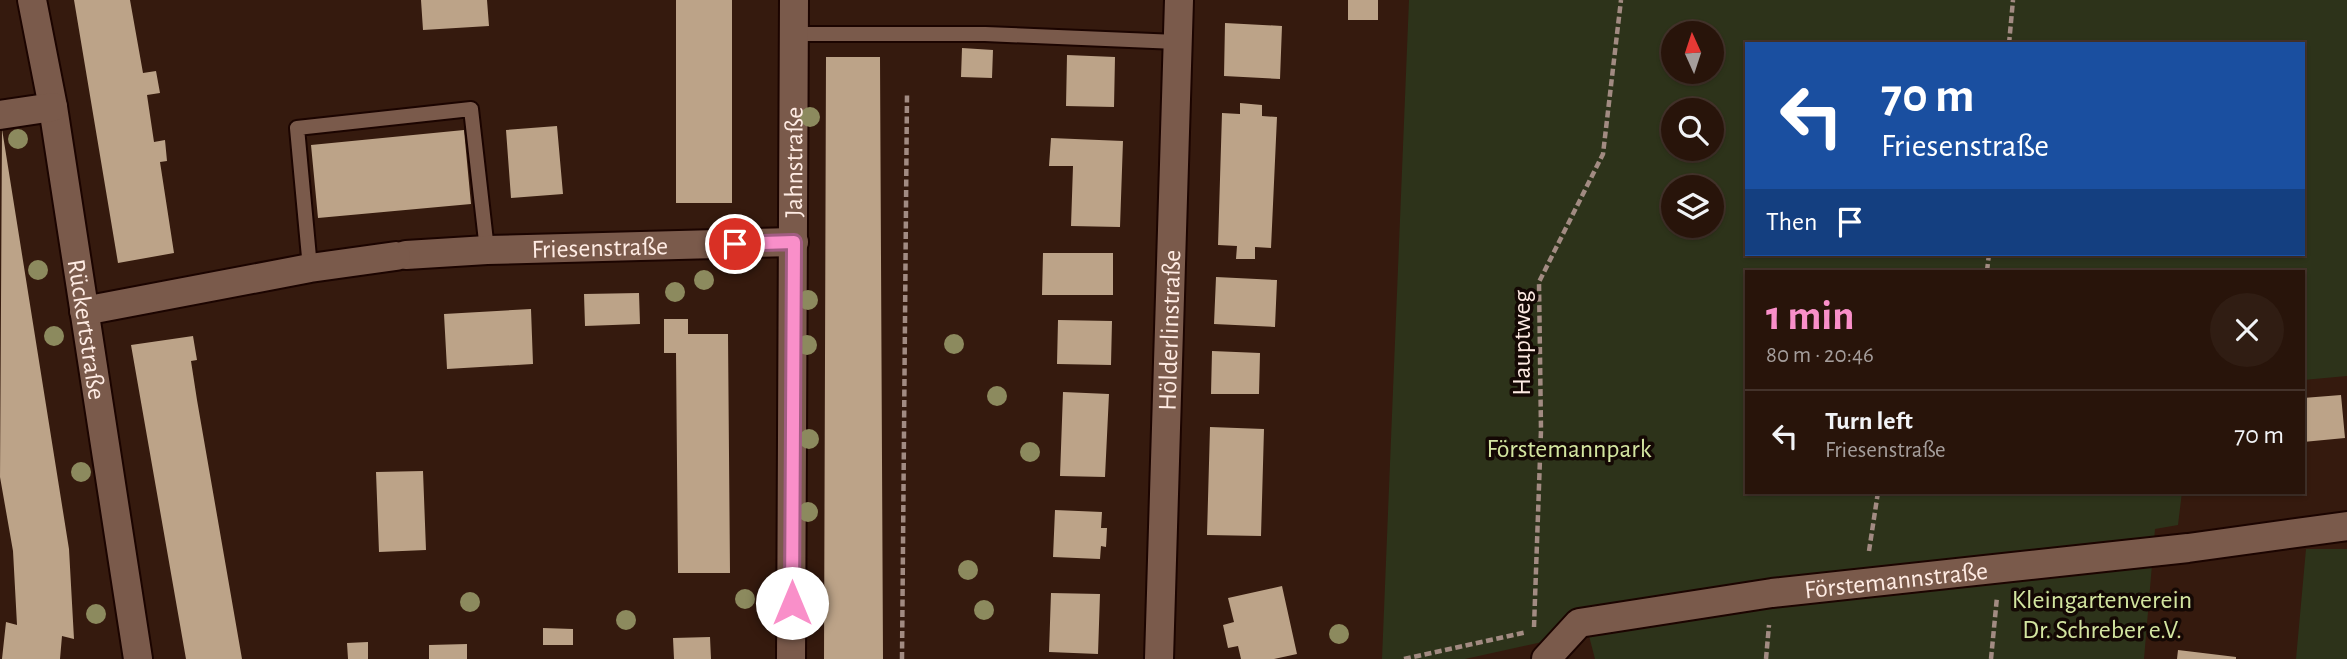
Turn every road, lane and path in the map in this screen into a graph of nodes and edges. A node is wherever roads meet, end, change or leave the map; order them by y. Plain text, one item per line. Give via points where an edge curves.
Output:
1 (32, 0) edge
2 (794, 0) edge
3 (1179, 0) edge
4 (1621, 0) edge
5 (2013, 0) edge
6 (794, 34) junction
7 (1177, 42) junction
8 (2010, 42) edge
9 (907, 94) dead end
10 (53, 107) junction
11 (0, 115) edge
12 (794, 242) junction
13 (487, 250) junction
14 (310, 268) junction
15 (83, 311) junction
16 (1878, 494) edge
17 (2347, 526) edge
18 (1999, 568) junction
19 (1863, 583) junction
20 (1579, 623) junction
21 (1534, 631) junction
22 (138, 659) edge
23 (791, 659) edge
24 (902, 659) edge
25 (1159, 659) edge
26 (1404, 659) edge
27 (1546, 659) edge
28 (1990, 659) edge

1 - 10 street, Rückertstraße
2 - 6 street, Jahnstraße
3 - 7 street, Hölderlinstraße
4 - 21 path, Hauptweg via 1603,153 1539,282 1541,430
5 - 8 path
6 - 7 lane via 985,34
6 - 12 street, Jahnstraße
7 - 25 street, Hölderlinstraße
9 - 24 path
10 - 11 street
10 - 15 street, Rückertstraße
12 - 13 street, Friesenstraße
12 - 23 street, Jahnstraße
13 - 14 street, Friesenstraße
13 - 14 lane via 471,109 297,128
14 - 15 street, Friesenstraße
15 - 22 street, Rückertstraße
16 - 19 path
17 - 18 street, Förstemannstraße
18 - 19 street, Förstemannstraße
18 - 28 path
19 - 20 street, Förstemannstraße
20 - 21 path
20 - 27 street
21 - 26 path

